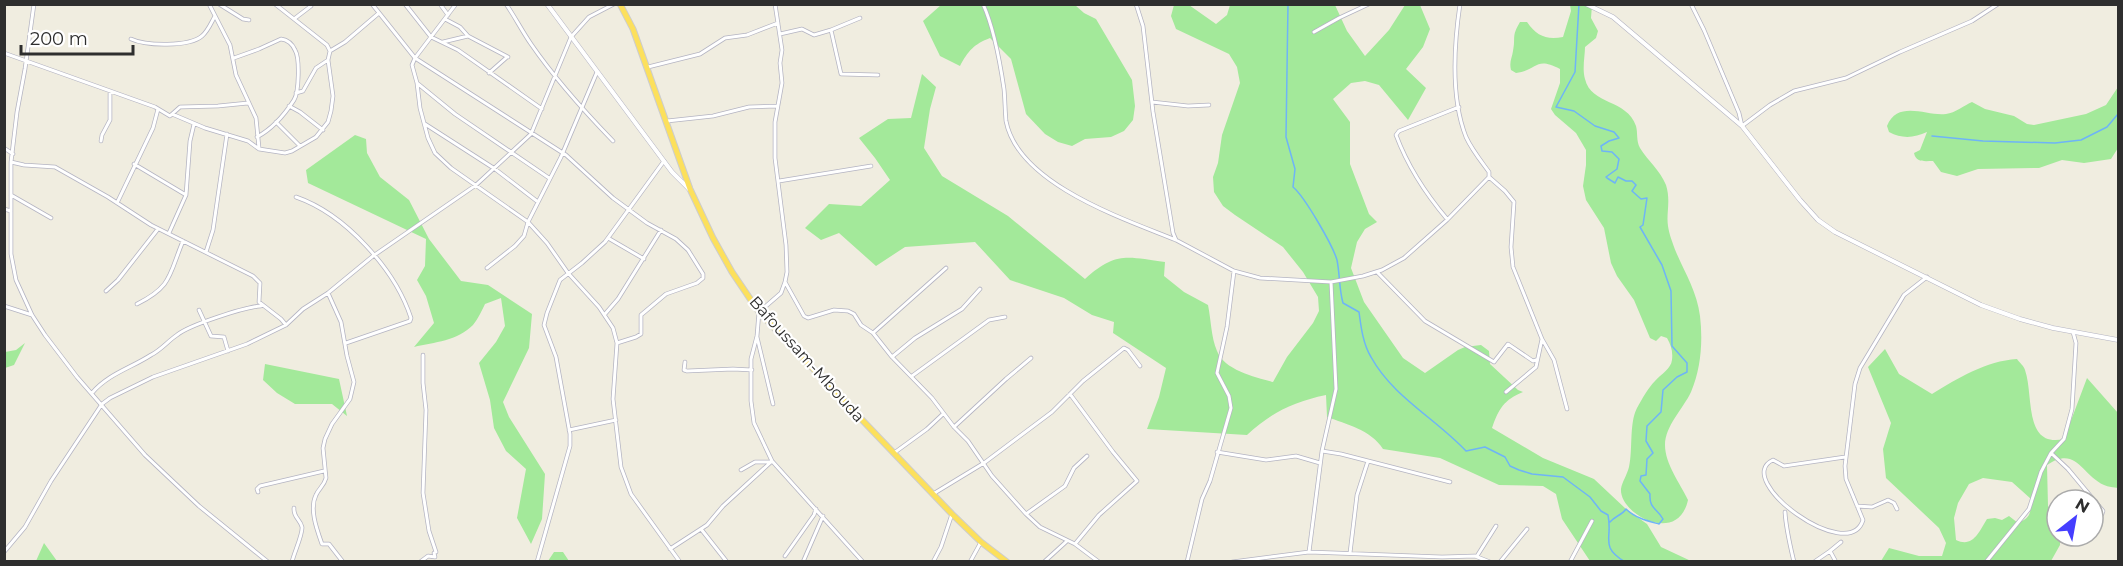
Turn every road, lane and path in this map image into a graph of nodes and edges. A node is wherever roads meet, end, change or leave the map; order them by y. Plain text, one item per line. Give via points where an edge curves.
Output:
1 (209, 4) edge
2 (219, 4) edge
3 (275, 4) edge
4 (372, 4) edge
5 (405, 4) edge
6 (440, 4) edge
7 (456, 4) edge
8 (506, 4) edge
9 (547, 4) edge
10 (614, 4) edge
11 (623, 4) edge
12 (774, 4) edge
13 (984, 4) edge
14 (1136, 4) edge
15 (1369, 4) edge
16 (1460, 4) edge
17 (1586, 4) edge
18 (1691, 4) edge
19 (1998, 4) edge
20 (34, 5) edge
21 (311, 6) dead end
22 (379, 14) junction
23 (448, 15) junction
24 (215, 16) junction
25 (860, 18) dead end
26 (294, 19) junction
27 (249, 20) dead end
28 (445, 20) junction
29 (778, 23) junction
30 (831, 30) junction
31 (1314, 32) dead end
32 (780, 34) junction
33 (468, 36) junction
34 (431, 37) junction
35 (571, 37) junction
36 (131, 39) dead end
37 (441, 42) junction
38 (330, 51) junction
39 (4, 53) edge
40 (234, 58) junction
41 (415, 58) junction
42 (328, 60) junction
43 (26, 61) junction
44 (648, 67) junction
45 (597, 72) junction
46 (489, 73) junction
47 (878, 75) dead end
48 (556, 76) junction
49 (417, 83) junction
50 (110, 91) junction
51 (296, 93) junction
52 (1152, 102) junction
53 (249, 103) junction
54 (1209, 105) dead end
55 (289, 106) junction
56 (777, 106) junction
57 (583, 107) junction
58 (1460, 107) junction
59 (158, 109) junction
60 (542, 109) junction
61 (170, 116) junction
62 (276, 122) junction
63 (668, 122) junction
64 (194, 124) junction
65 (425, 124) junction
66 (1742, 126) junction
67 (323, 130) junction
68 (227, 134) junction
69 (531, 134) junction
70 (257, 137) junction
71 (101, 141) dead end
72 (613, 141) dead end
73 (301, 147) junction
74 (4, 148) edge
75 (259, 149) junction
76 (512, 152) junction
77 (562, 153) junction
78 (13, 154) junction
79 (664, 161) junction
80 (12, 162) junction
81 (134, 164) junction
82 (871, 166) dead end
83 (495, 169) junction
84 (1489, 177) junction
85 (549, 178) junction
86 (778, 181) junction
87 (476, 185) junction
88 (690, 189) junction
89 (11, 195) junction
90 (186, 195) junction
91 (296, 197) dead end
92 (538, 202) junction
93 (117, 203) junction
94 (4, 209) edge
95 (629, 210) junction
96 (10, 211) junction
97 (51, 218) dead end
98 (1447, 220) junction
99 (528, 222) junction
100 (158, 229) junction
101 (661, 230) junction
102 (169, 233) junction
103 (608, 238) junction
104 (1176, 240) junction
105 (183, 241) junction
106 (206, 252) junction
107 (373, 256) junction
108 (644, 259) junction
109 (488, 268) dead end
110 (946, 268) dead end
111 (1234, 271) junction
112 (1377, 272) junction
113 (568, 273) junction
114 (1927, 277) junction
115 (785, 282) junction
116 (1331, 282) junction
117 (980, 289) dead end
118 (106, 291) dead end
119 (328, 293) junction
120 (137, 304) dead end
121 (4, 306) edge
122 (262, 306) junction
123 (200, 310) dead end
124 (759, 312) junction
125 (605, 314) junction
126 (32, 315) junction
127 (1005, 317) dead end
128 (207, 322) junction
129 (286, 325) junction
130 (2073, 332) junction
131 (873, 333) junction
132 (757, 336) junction
133 (1542, 339) junction
134 (2118, 340) edge
135 (617, 343) junction
136 (345, 344) junction
137 (228, 351) junction
138 (423, 355) dead end
139 (892, 357) junction
140 (1030, 358) dead end
141 (1536, 360) junction
142 (685, 362) dead end
143 (1140, 366) dead end
144 (752, 370) junction
145 (912, 376) junction
146 (1506, 392) dead end
147 (92, 393) junction
148 (1070, 394) junction
149 (102, 404) junction
150 (773, 404) dead end
151 (1567, 409) dead end
152 (943, 414) junction
153 (616, 420) junction
154 (954, 427) junction
155 (569, 430) junction
156 (1217, 452) junction
157 (1322, 452) junction
158 (894, 453) junction
159 (2051, 453) junction
160 (1087, 456) dead end
161 (1845, 457) junction
162 (1368, 461) junction
163 (772, 462) junction
164 (984, 463) junction
165 (1320, 463) junction
166 (741, 470) dead end
167 (324, 471) junction
168 (1450, 482) dead end
169 (2084, 488) edge
170 (258, 492) dead end
171 (933, 494) junction
172 (1857, 506) junction
173 (294, 508) dead end
174 (816, 509) junction
175 (1897, 509) dead end
176 (1785, 512) junction
177 (952, 514) junction
178 (1026, 514) junction
179 (823, 516) junction
180 (1796, 520) dead end
181 (1592, 521) dead end
182 (1496, 526) dead end
183 (702, 529) junction
184 (1527, 530) dead end
185 (1849, 538) dead end
186 (1067, 541) junction
187 (1838, 541) dead end
188 (981, 542) junction
189 (1075, 544) junction
190 (670, 549) junction
191 (1830, 551) junction
192 (4, 552) edge
193 (1309, 552) junction
194 (1350, 553) junction
195 (784, 556) dead end
196 (1445, 556) junction
197 (1477, 556) junction
198 (435, 559) edge
199 (268, 561) edge
200 (292, 561) edge
201 (343, 561) edge
202 (420, 561) edge
203 (537, 561) edge
204 (680, 561) edge
205 (728, 561) edge
206 (803, 561) edge
207 (863, 561) edge
208 (933, 561) edge
209 (970, 561) edge
210 (1008, 561) edge
211 (1044, 561) edge
212 (1098, 561) edge
213 (1187, 561) edge
214 (1232, 561) edge
215 (1443, 561) edge
216 (1490, 561) edge
217 (1500, 561) edge
218 (1570, 561) edge
219 (1794, 561) edge
220 (1814, 561) edge
221 (1836, 561) edge
222 (1986, 561) edge

1 - 24 street
2 - 27 street
3 - 26 street
4 - 22 street
5 - 34 street
6 - 23 street
7 - 23 street
8 - 48 street
9 - 35 street
10 - 35 street via 589,17
11 - 44 highway, Bafoussam-Mbouda
12 - 29 street
13 - 104 street via 1004,89 1007,122 1016,145 1028,160 1072,194
14 - 52 street via 1143,26
15 - 31 street
16 - 58 street via 1455,71
17 - 66 street via 1613,17
18 - 66 street
19 - 66 street via 1972,21 1846,78 1794,91
20 - 43 street
21 - 26 street
22 - 38 street
22 - 41 street
23 - 28 street
24 - 36 street via 194,40 161,45
24 - 40 street
25 - 30 street
26 - 38 street
28 - 33 street
28 - 34 street
29 - 32 street
29 - 44 street via 747,35 725,38 700,54
30 - 32 street via 814,35 802,29
30 - 47 street via 841,74
32 - 56 street via 782,83
33 - 37 street
33 - 46 street via 507,57
34 - 37 street
34 - 41 street
35 - 45 street
35 - 48 street
37 - 46 street
38 - 42 street
39 - 43 street
40 - 51 street via 281,39 288,40 298,61
40 - 53 street via 236,75
41 - 49 street via 412,65
41 - 69 street
42 - 51 street via 316,68 303,91
42 - 67 street via 332,111
43 - 50 street
43 - 78 street
44 - 63 highway, Bafoussam-Mbouda
45 - 57 street
45 - 79 street
46 - 60 street
48 - 57 street
48 - 60 street
49 - 65 street
49 - 76 street via 454,114
50 - 59 street
50 - 71 street via 110,120
51 - 55 street
52 - 54 street
52 - 104 street
53 - 61 street via 180,107
53 - 70 street via 256,118
55 - 62 street
55 - 67 street
56 - 63 street via 749,106
56 - 86 street via 774,137
57 - 72 street
57 - 77 street
58 - 84 street via 1467,138
58 - 98 street via 1396,135 1413,173
59 - 61 street
59 - 81 street via 153,128
60 - 69 street
61 - 64 street
62 - 70 street
62 - 73 street
63 - 88 highway, Bafoussam-Mbouda
64 - 68 street
64 - 90 street
65 - 83 street
65 - 87 street via 435,153
66 - 114 street via 1818,220
67 - 73 street
68 - 75 street
68 - 106 street via 213,230
69 - 76 street
69 - 77 street
70 - 75 street
73 - 75 street via 285,153
74 - 78 street
76 - 83 street
76 - 85 street
77 - 85 street
77 - 95 street
78 - 80 street
79 - 88 street
79 - 95 street
80 - 89 street
80 - 93 street via 55,167
81 - 90 street
81 - 93 street
82 - 86 street
83 - 87 street
83 - 92 street
84 - 98 street
84 - 133 street via 1514,202 1511,256
85 - 92 street
86 - 115 street via 786,245
87 - 99 street
87 - 107 street
88 - 124 highway, Bafoussam-Mbouda via 722,255
89 - 96 street
89 - 97 street
90 - 102 street
91 - 107 street via 332,214
92 - 99 street
93 - 100 street
94 - 96 street
95 - 101 street
95 - 103 street
96 - 126 street via 13,267
98 - 112 street via 1404,258
99 - 109 street via 521,240
99 - 113 street
100 - 102 street
100 - 118 street
101 - 108 street
101 - 135 street via 685,246 703,278 666,294 641,315 641,334
102 - 105 street
103 - 108 street
103 - 113 street
104 - 111 street
105 - 106 street
105 - 120 street via 166,283 155,295
106 - 122 street via 258,280 257,298
107 - 119 street
107 - 136 street via 395,284 411,318
108 - 125 street
110 - 131 street
111 - 116 street via 1260,278
111 - 156 street via 1217,373 1231,408
112 - 116 street
112 - 141 street via 1425,321 1494,362 1508,344
113 - 125 street
113 - 155 street via 557,284 544,325 556,357
114 - 130 street via 1981,305
114 - 161 street via 1904,295 1860,368
115 - 124 street via 778,297
115 - 131 street via 804,316 848,311
116 - 157 street via 1336,389
117 - 139 street via 962,309
119 - 129 street
119 - 136 street via 341,322
121 - 126 street
122 - 128 street via 248,306
122 - 129 street
123 - 128 street
124 - 132 street
124 - 158 highway, Bafoussam-Mbouda
125 - 135 street
126 - 147 street
127 - 145 street via 989,320
128 - 137 street via 212,336 224,337
128 - 147 street via 177,334
129 - 137 street
130 - 134 street
130 - 159 street via 2076,343 2072,409 2064,439
131 - 139 street
132 - 144 street via 751,351
132 - 150 street
133 - 141 street
133 - 151 street via 1554,360
135 - 153 street via 613,384
136 - 167 street via 354,387 328,431 323,448
137 - 149 street via 153,377
138 - 198 street via 423,493
139 - 145 street
140 - 154 street
141 - 146 street via 1536,367
142 - 144 street via 687,371
143 - 148 street via 1124,348
144 - 163 street via 754,423
145 - 152 street
147 - 149 street
148 - 164 street
148 - 189 street via 1137,481 1099,515
149 - 192 street via 25,527
149 - 199 street via 176,485
152 - 154 street
152 - 158 street
153 - 155 street
153 - 190 street via 621,467 630,494
154 - 164 street
155 - 203 street via 569,453
156 - 165 street via 1266,460 1296,456
156 - 213 street
157 - 162 street
157 - 165 street
158 - 171 highway, Bafoussam-Mbouda
159 - 169 street
159 - 222 street via 2029,509
160 - 178 street via 1074,468 1065,486
161 - 172 street via 1846,479
161 - 176 street via 1784,466 1773,460 1768,462 1766,486
162 - 168 street
162 - 194 street via 1357,495
163 - 166 street via 755,462
163 - 174 street
163 - 183 street
164 - 171 street
164 - 178 street
165 - 193 street
167 - 170 street via 260,486
167 - 201 street via 325,483 315,496 316,529 322,544 329,544
171 - 177 highway, Bafoussam-Mbouda
172 - 175 street via 1872,507 1888,500
172 - 185 street via 1862,525
173 - 200 street via 302,530
174 - 179 street
174 - 195 street
176 - 180 street
176 - 219 street
177 - 188 highway, Bafoussam-Mbouda
177 - 208 street
178 - 186 street
179 - 206 street
179 - 207 street
181 - 218 street
182 - 197 street
183 - 190 street
183 - 205 street
184 - 217 street
186 - 189 street
186 - 211 street
187 - 191 street via 1842,541
188 - 209 street
188 - 210 highway, Bafoussam-Mbouda
189 - 212 street
190 - 204 street
191 - 220 street
191 - 221 street
193 - 194 street
193 - 214 street
194 - 196 street
196 - 197 street
196 - 215 street
197 - 216 street
198 - 202 street via 428,556

